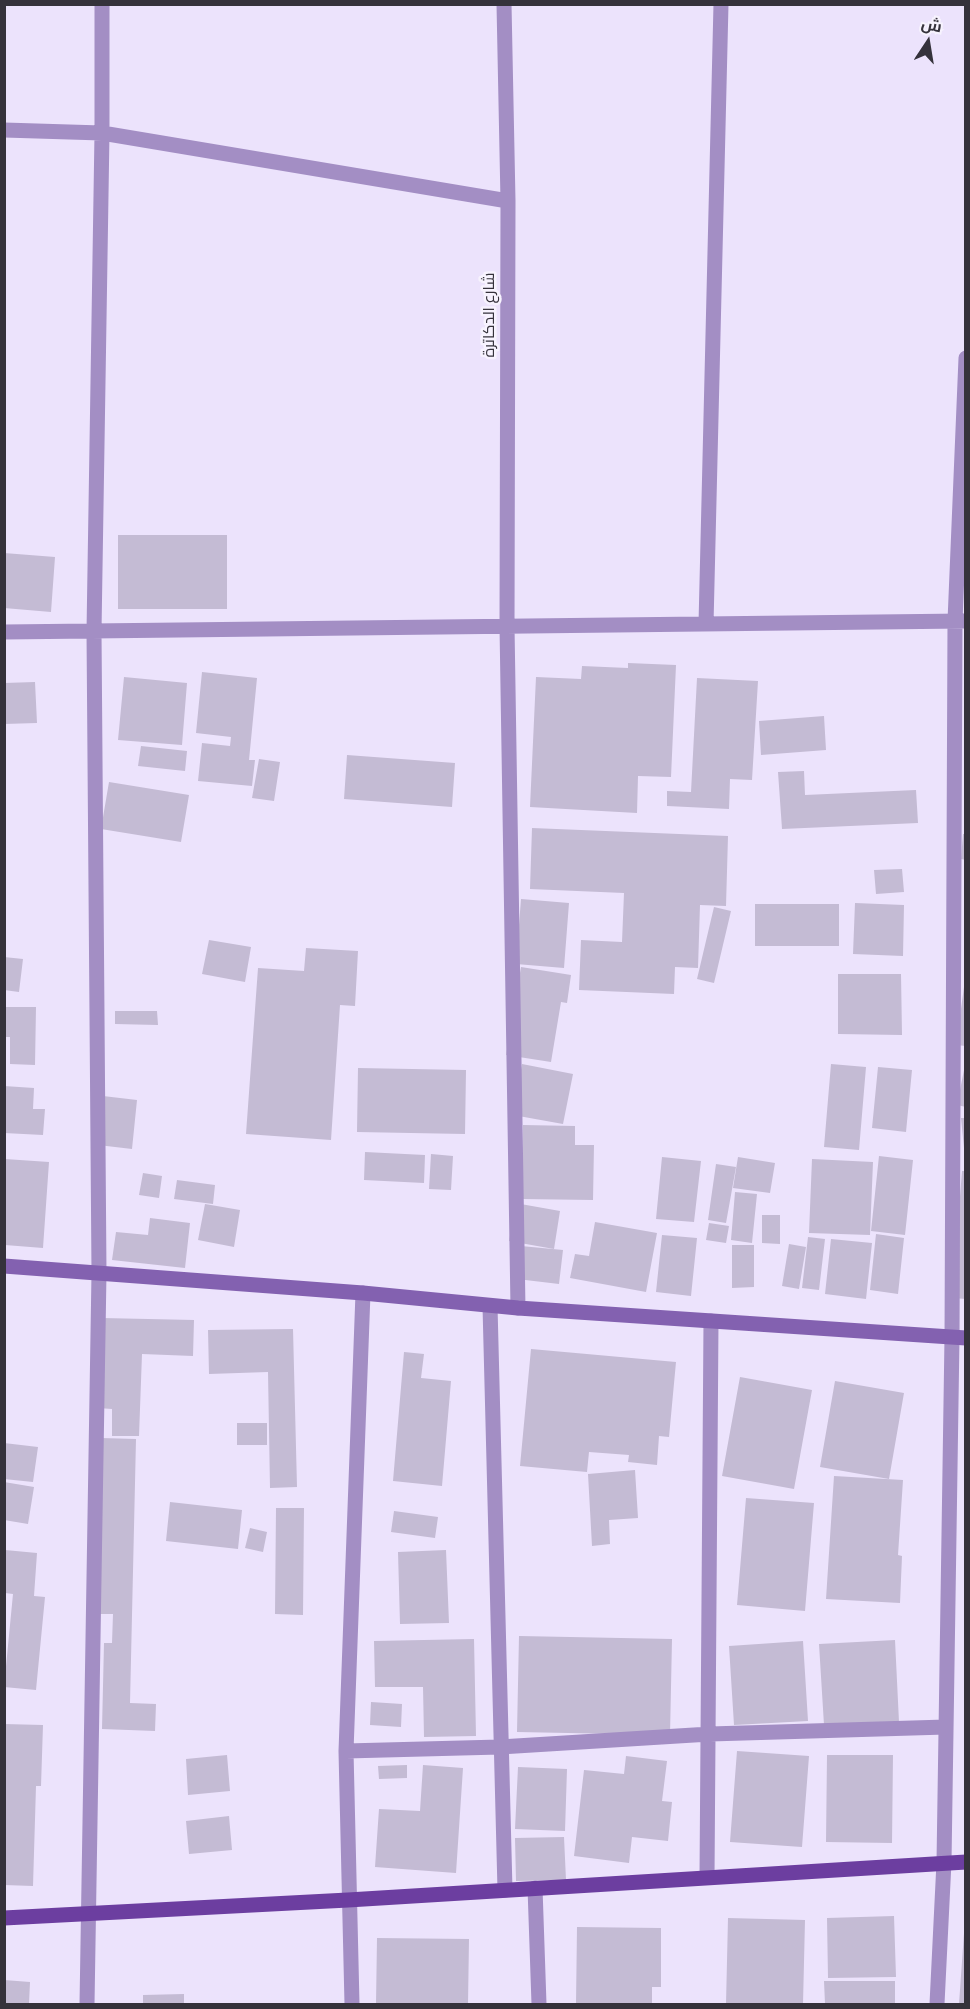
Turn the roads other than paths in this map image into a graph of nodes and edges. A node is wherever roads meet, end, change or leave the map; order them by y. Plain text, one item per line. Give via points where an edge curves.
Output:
1 (102, 4) edge
2 (504, 4) edge
3 (721, 4) edge
4 (4, 130) edge
5 (102, 133) junction
6 (508, 201) junction
7 (966, 358) edge
8 (960, 621) edge
9 (706, 624) junction
10 (507, 626) junction
11 (94, 631) junction
12 (4, 632) edge
13 (4, 1266) edge
14 (99, 1273) junction
15 (363, 1293) junction
16 (490, 1306) junction
17 (518, 1308) junction
18 (711, 1321) junction
19 (959, 1337) edge
20 (946, 1727) junction
21 (710, 1734) junction
22 (500, 1747) junction
23 (346, 1751) junction
24 (944, 1862) junction
25 (966, 1862) edge
26 (707, 1877) junction
27 (535, 1888) junction
28 (505, 1890) junction
29 (348, 1900) junction
30 (88, 1913) junction
31 (4, 1918) edge
32 (87, 2004) edge
33 (352, 2004) edge
34 (538, 2004) edge
35 (937, 2004) edge

1 - 5 street
2 - 6 street, شارع الدكاترة
3 - 9 street
4 - 5 street
5 - 6 street
5 - 11 street
6 - 10 street, شارع الدكاترة
7 - 8 street
8 - 9 street
8 - 19 street
9 - 10 street
10 - 11 street
10 - 17 street, شارع الدكاترة
11 - 12 street
11 - 14 street
13 - 14 street
14 - 15 street
14 - 30 street
15 - 16 street
15 - 23 street
16 - 17 street
16 - 22 street
17 - 18 street
18 - 19 street
18 - 21 street
19 - 20 street
20 - 21 street
20 - 24 street
21 - 22 street
21 - 26 street
22 - 23 street
22 - 28 street
23 - 29 street
24 - 25 main road
24 - 26 main road
24 - 35 street
26 - 27 main road
27 - 28 main road
27 - 34 street
28 - 29 main road
29 - 30 main road
29 - 33 street
30 - 31 main road
30 - 32 street

